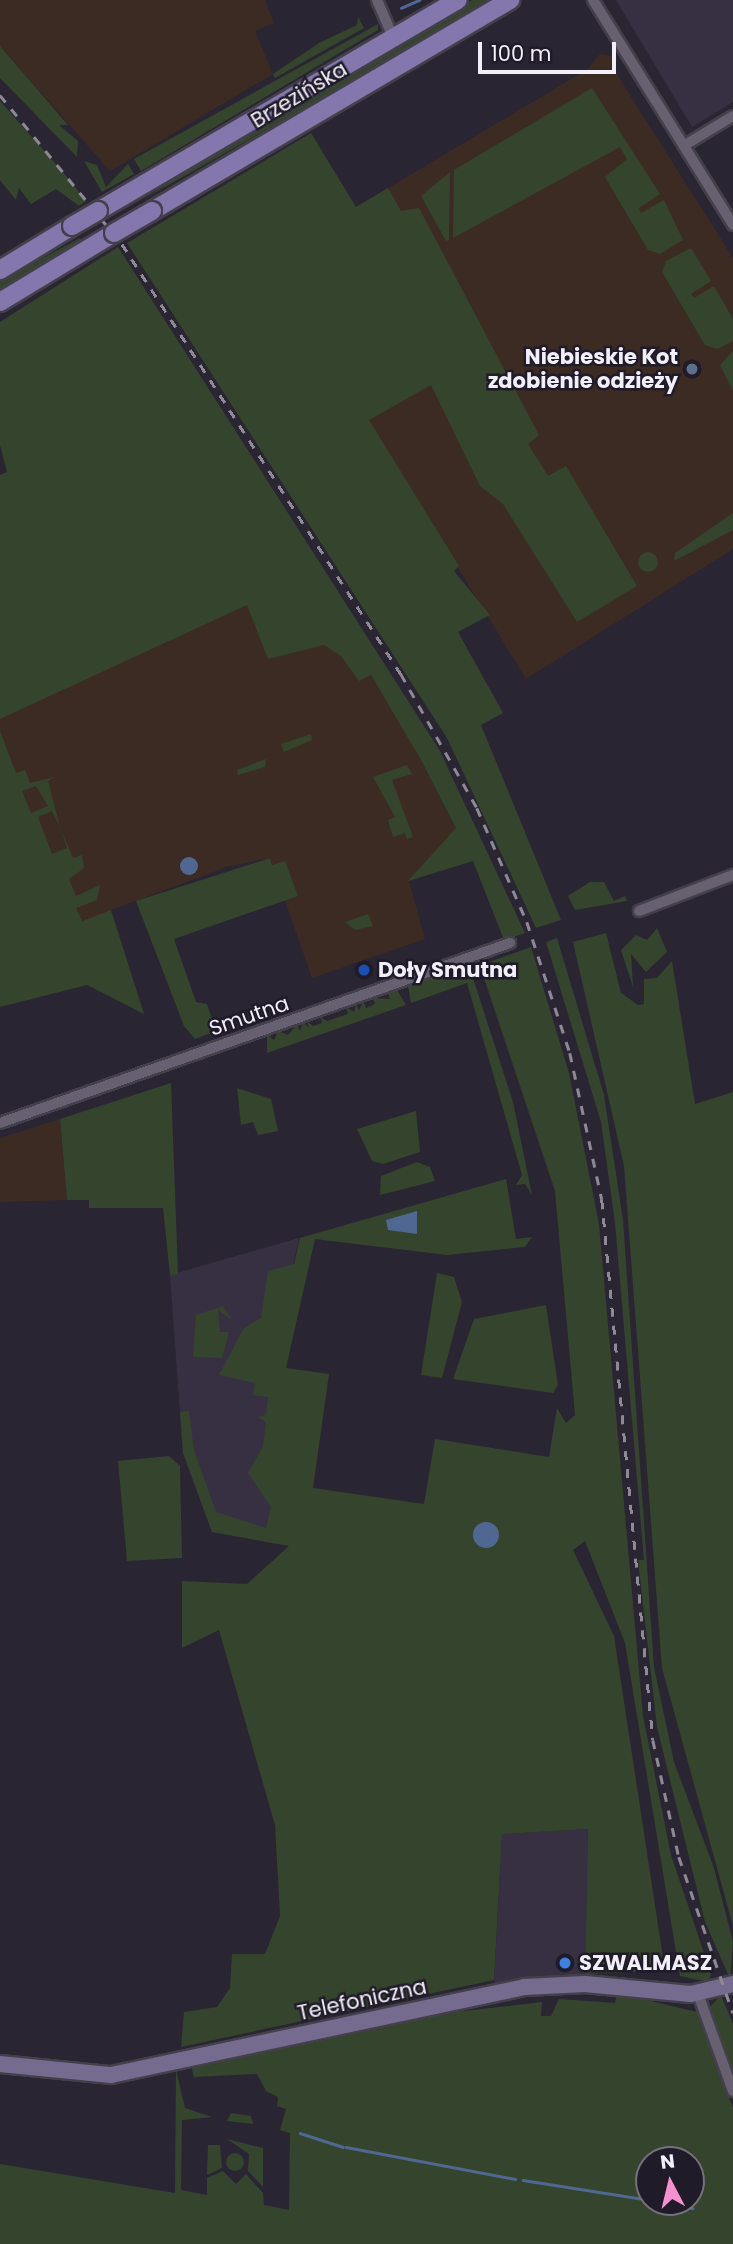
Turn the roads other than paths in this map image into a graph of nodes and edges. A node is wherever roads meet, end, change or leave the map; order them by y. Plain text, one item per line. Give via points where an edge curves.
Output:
1 (377, 0) edge
2 (458, 0) edge
3 (510, 0) edge
4 (593, 0) edge
5 (393, 37) junction
6 (733, 116) edge
7 (685, 145) junction
8 (733, 225) edge
9 (0, 270) edge
10 (0, 302) edge
11 (733, 875) edge
12 (639, 911) dead end
13 (510, 943) dead end
14 (0, 1123) edge
15 (733, 1984) edge
16 (698, 1994) junction
17 (0, 2064) edge
18 (733, 2091) edge

1 - 5 street
2 - 5 main road, Brzezińska
3 - 10 main road, Brzezińska, bridge
4 - 7 street
5 - 9 main road, Brzezińska, bridge
6 - 7 street
7 - 8 street
11 - 12 street
13 - 14 street, Smutna
15 - 16 street, Telefoniczna
16 - 17 street, Telefoniczna via 539,1985 125,2074
16 - 18 street

